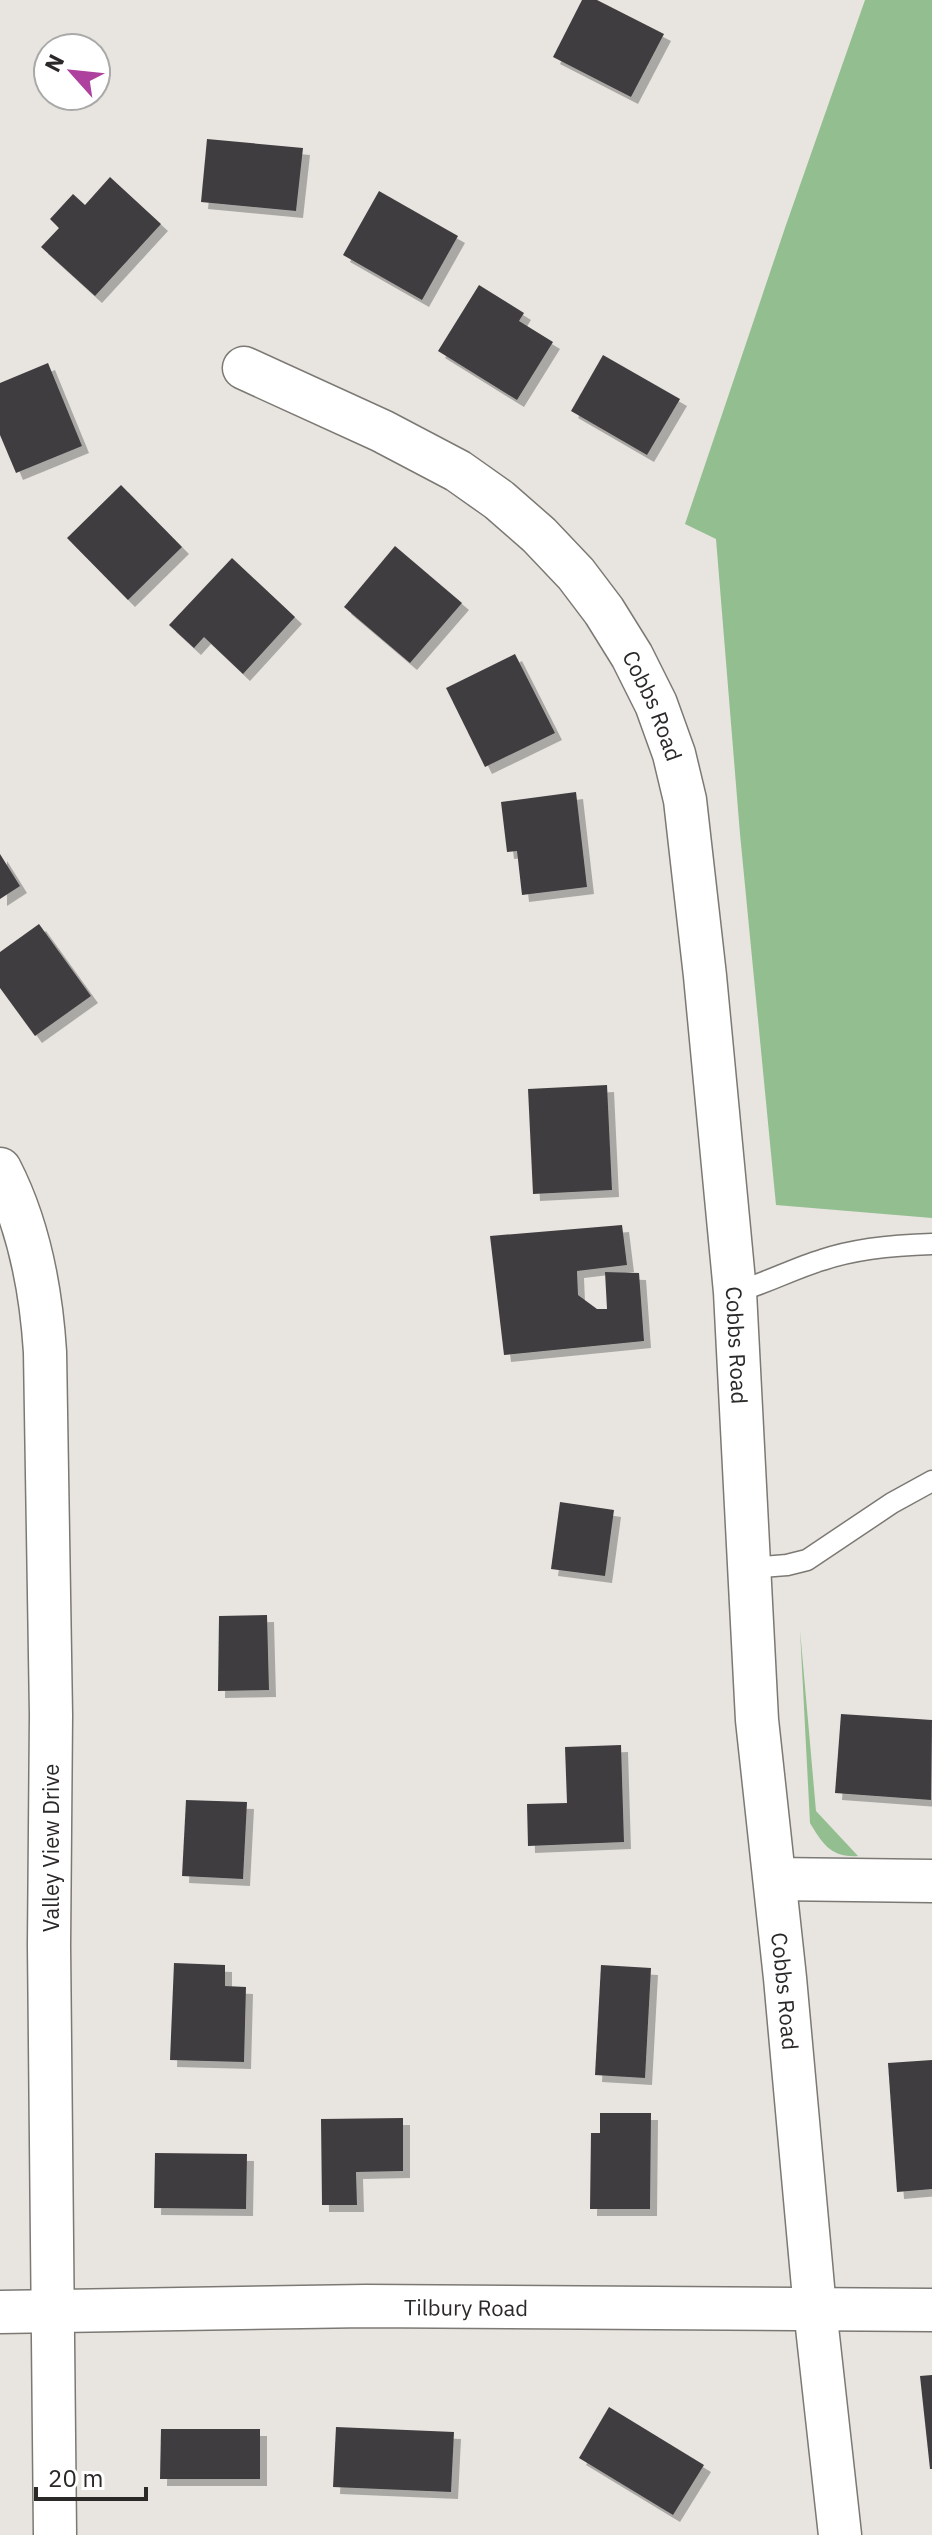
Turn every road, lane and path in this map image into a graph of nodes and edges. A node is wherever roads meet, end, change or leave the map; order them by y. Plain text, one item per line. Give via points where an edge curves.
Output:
1 (244, 368) dead end
2 (0, 1169) edge
3 (932, 1244) edge
4 (735, 1292) junction
5 (932, 1481) edge
6 (749, 1568) junction
7 (775, 1879) junction
8 (932, 1881) edge
9 (815, 2309) junction
10 (932, 2310) edge
11 (54, 2311) junction
12 (0, 2312) edge
13 (55, 2535) edge
14 (840, 2535) edge

1 - 4 street, Cobbs Road via 382,431 458,471 499,500 576,574 632,656 656,704 685,800
2 - 11 street, Valley View Drive via 27,1238 45,1352
3 - 4 lane via 848,1253
4 - 6 street, Cobbs Road
5 - 6 lane via 807,1560
6 - 7 street, Cobbs Road via 757,1720
7 - 8 street
7 - 9 street, Cobbs Road
9 - 10 street, Tilbury Road
9 - 11 street, Tilbury Road via 366,2306
9 - 14 street, Cobbs Road
11 - 12 street, Tilbury Road
11 - 13 street, Valley View Drive

